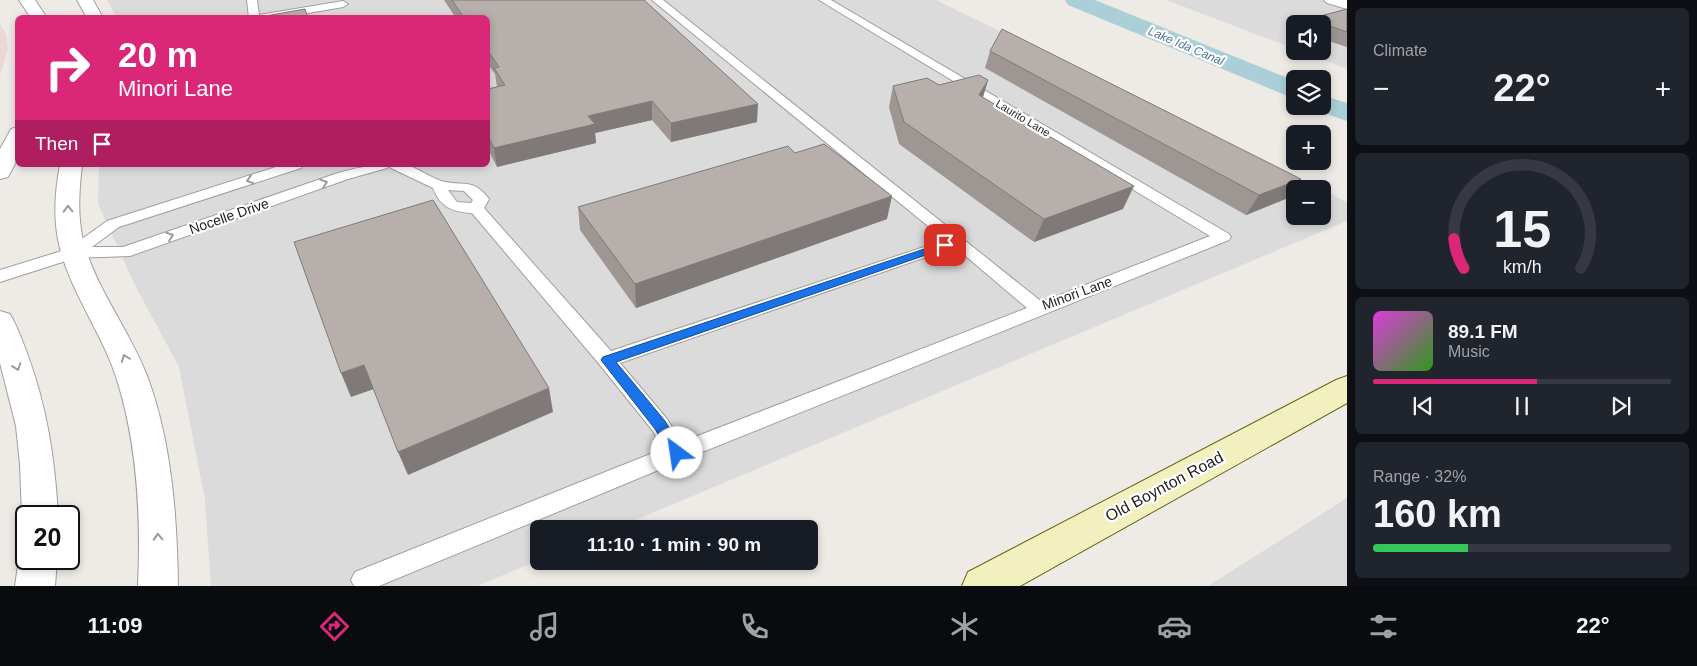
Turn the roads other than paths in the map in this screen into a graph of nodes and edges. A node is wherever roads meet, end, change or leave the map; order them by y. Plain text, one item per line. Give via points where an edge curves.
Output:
1 (27, 0) edge
2 (85, 0) edge
3 (252, 0) edge
4 (657, 0) edge
5 (824, 0) edge
6 (1332, 0) edge
7 (343, 2) edge
8 (1347, 4) edge
9 (349, 14) dead end
10 (37, 15) edge
11 (92, 15) edge
12 (255, 15) edge
13 (272, 15) edge
14 (15, 140) edge
15 (71, 167) edge
16 (290, 167) edge
17 (375, 167) edge
18 (400, 167) edge
19 (0, 172) edge
20 (439, 185) junction
21 (476, 208) junction
22 (1223, 237) joint
23 (957, 241) junction
24 (74, 254) junction
25 (0, 276) edge
26 (1040, 310) junction
27 (0, 321) edge
28 (607, 360) junction
29 (1347, 388) edge
30 (677, 453) junction
31 (40, 505) edge
32 (37, 570) edge
33 (364, 580) dead end
34 (36, 586) edge
35 (158, 586) edge
36 (982, 586) edge

1 - 10 street
2 - 11 street
3 - 12 lane
4 - 23 lane, Minori Lane
5 - 22 lane, Laurito Lane
6 - 8 street
7 - 9 lane
7 - 13 lane
14 - 19 street
24 -> 15 street via 67,211
16 -> 24 lane, Nocelle Drive via 113,224
24 -> 17 lane, Nocelle Drive via 124,252
18 - 20 lane
20 - 21 lane via 444,200 456,208
20 - 21 lane via 468,187 481,199
21 - 28 lane
22 - 26 lane, Minori Lane
23 - 26 lane, Minori Lane
23 - 28 lane
24 - 25 lane, Nocelle Drive
35 -> 24 street via 156,494 149,433 118,340
26 - 30 lane
27 -> 31 street via 31,414
28 - 30 lane via 660,425
29 - 36 street, Old Boynton Road
30 - 33 lane
32 - 34 street

